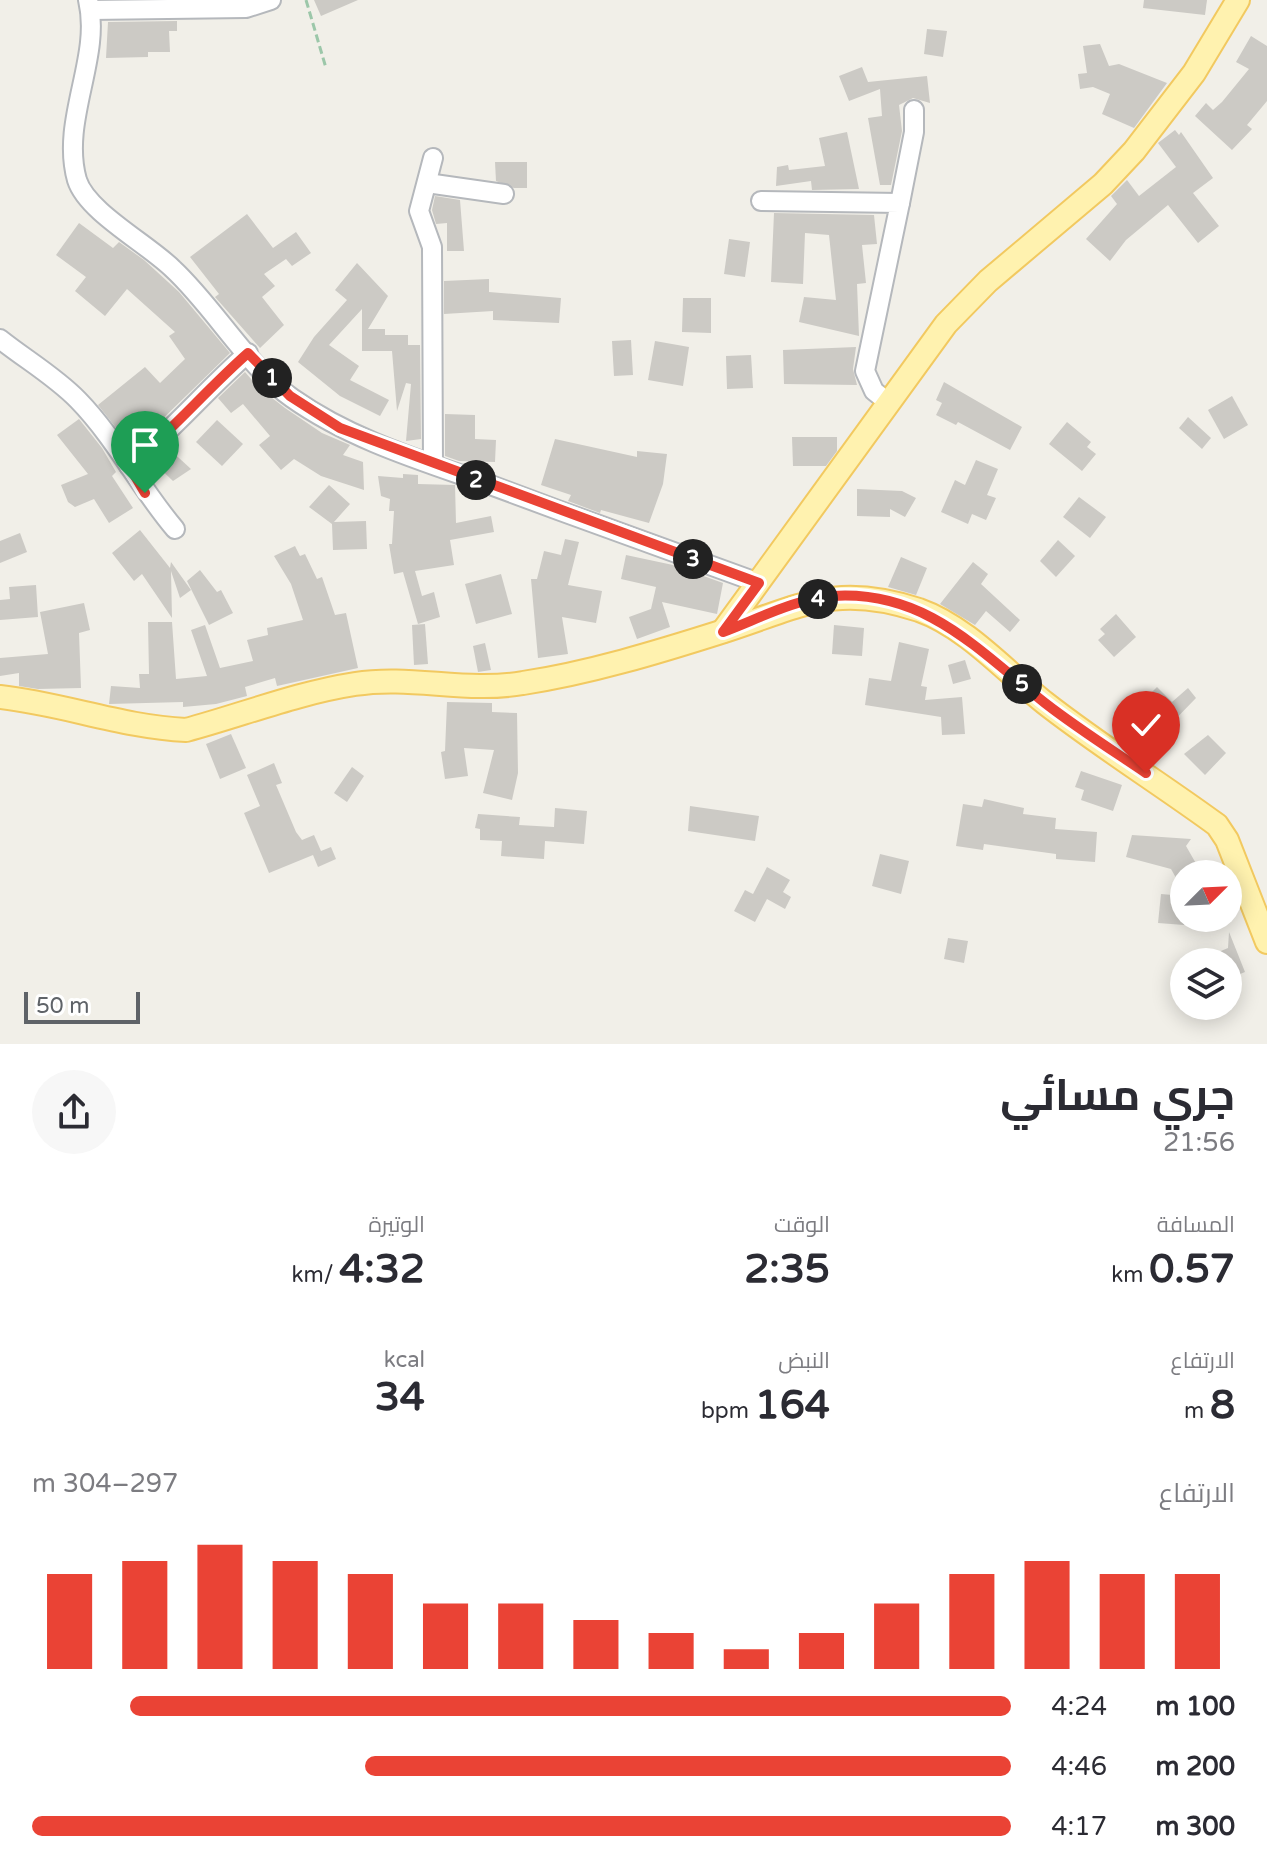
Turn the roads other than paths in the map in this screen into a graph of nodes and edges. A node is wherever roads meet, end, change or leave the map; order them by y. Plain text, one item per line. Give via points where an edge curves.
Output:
1 (271, 0) edge
2 (1238, 0) edge
3 (89, 5) edge
4 (914, 110) dead end
5 (433, 158) dead end
6 (427, 183) junction
7 (504, 194) dead end
8 (761, 201) dead end
9 (900, 203) junction
10 (0, 339) edge
11 (248, 353) junction
12 (889, 403) junction
13 (433, 464) junction
14 (129, 466) junction
15 (175, 529) dead end
16 (759, 583) junction
17 (723, 632) junction
18 (0, 697) edge
19 (1267, 942) edge

1 - 3 street via 246,8
2 - 12 main road via 1194,73 1134,151 946,324
3 - 11 street via 90,41 78,96 75,151 83,196 172,267
4 - 9 street
5 - 6 street
6 - 7 street
6 - 13 street via 419,211 432,247
8 - 9 street
9 - 12 street via 865,371 874,391
10 - 14 street via 78,400
11 - 13 street via 290,396 340,428
11 - 14 street via 172,432
12 - 16 main road
13 - 16 street
14 - 15 street
16 - 17 main road
17 - 18 main road via 524,683 483,688 356,684 186,730
17 - 19 main road via 832,596 878,599 922,611 960,633 1047,705 1217,825

